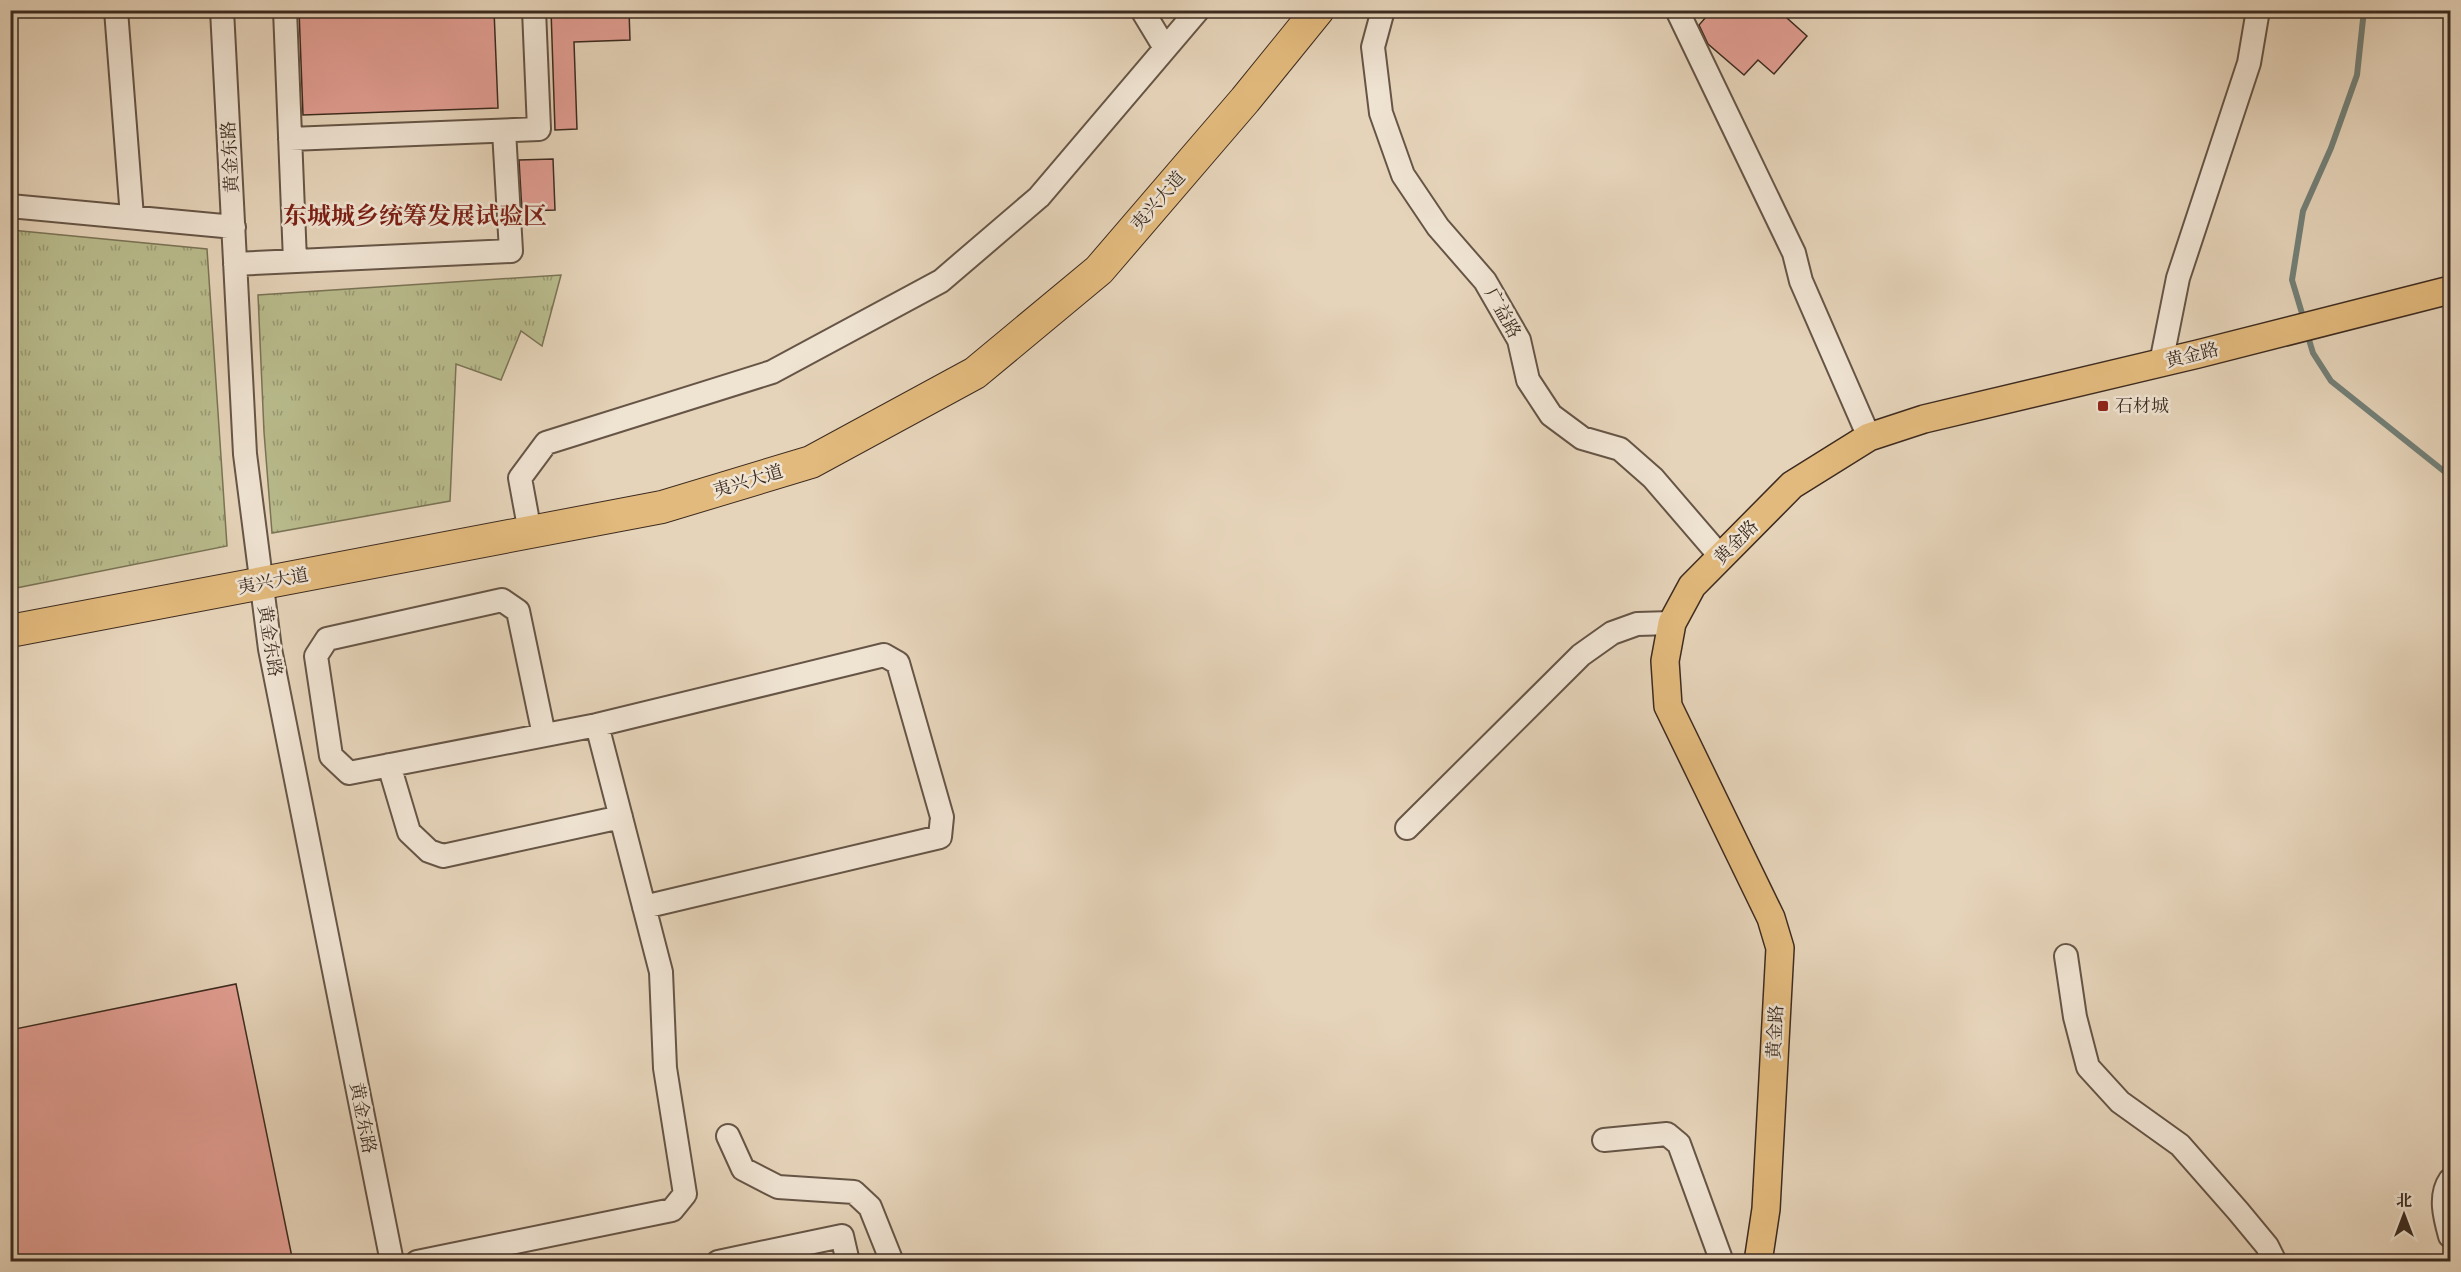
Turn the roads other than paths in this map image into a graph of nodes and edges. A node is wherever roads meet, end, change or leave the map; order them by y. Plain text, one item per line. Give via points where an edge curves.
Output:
1 (116, 10) edge
2 (222, 10) edge
3 (285, 10) edge
4 (534, 10) edge
5 (1142, 10) edge
6 (1198, 10) edge
7 (1294, 10) edge
8 (1318, 10) edge
9 (1383, 10) edge
10 (1677, 10) edge
11 (2258, 10) edge
12 (1165, 48) junction
13 (504, 131) junction
14 (290, 140) junction
15 (10, 206) edge
16 (132, 218) junction
17 (234, 228) junction
18 (296, 261) junction
19 (235, 264) junction
20 (2451, 290) edge
21 (2161, 363) junction
22 (1869, 436) junction
23 (526, 516) junction
24 (1721, 556) junction
25 (261, 575) junction
26 (10, 614) edge
27 (1672, 623) junction
28 (10, 631) edge
29 (597, 725) junction
30 (544, 735) junction
31 (389, 765) junction
32 (621, 817) junction
33 (1407, 828) dead end
34 (644, 907) junction
35 (2066, 956) dead end
36 (728, 1136) dead end
37 (1604, 1140) dead end
38 (2451, 1179) edge
39 (2451, 1236) edge
40 (392, 1262) edge
41 (417, 1262) edge
42 (718, 1262) edge
43 (848, 1262) edge
44 (892, 1262) edge
45 (1722, 1262) edge
46 (1758, 1262) edge
47 (2275, 1262) edge

1 - 16 street
2 - 17 street, 黄金东路
3 - 14 street
4 - 13 street via 539,129
5 - 12 street
6 - 12 street
7 - 23 highway, 夷兴大道 via 1086,257 965,359 805,446 658,490
8 - 25 highway, 夷兴大道 via 1098,270 975,373 812,462 662,507
9 - 24 street, 广益路 via 1373,47 1381,113 1403,176 1438,227 1485,281 1519,340 1528,380 1551,415 1582,438 1620,449 1653,478
10 - 22 street via 1794,253 1802,281
11 - 21 street via 2249,63 2178,278
12 - 23 street via 1039,197 941,281 772,372 546,443 520,478
13 - 14 street
13 - 18 street via 511,251
14 - 18 street
15 - 16 street
16 - 17 street
17 - 19 street, 黄金东路
18 - 19 street
19 - 25 street, 黄金东路 via 245,454
20 - 21 main road, 黄金路
21 - 22 main road, 黄金路 via 1924,419
22 - 24 main road, 黄金路 via 1792,485
23 - 25 highway, 夷兴大道
24 - 27 main road, 黄金路 via 1692,586
25 - 26 highway, 夷兴大道
25 - 28 highway, 夷兴大道
25 - 40 street, 黄金东路 via 270,649
27 - 33 street via 1638,624 1612,633 1581,655
27 - 46 main road, 黄金路 via 1665,661 1668,706 1771,918 1780,948 1766,1209
29 - 30 street
29 - 32 street
29 - 34 street via 884,655 898,663 942,817 940,837
30 - 31 street
30 - 31 street via 518,611 502,600 327,639 316,656 331,756 349,773
31 - 32 street via 409,832 429,851 444,856
32 - 34 street
34 - 41 street via 661,972 665,1068 685,1194 672,1210
35 - 47 street via 2075,1017 2088,1067 2120,1102 2180,1145 2238,1211
36 - 44 street via 743,1169 778,1187 854,1191 870,1207
37 - 45 street via 1667,1134 1679,1144
38 - 39 street via 2445,1187 2444,1215
42 - 43 street via 842,1236

